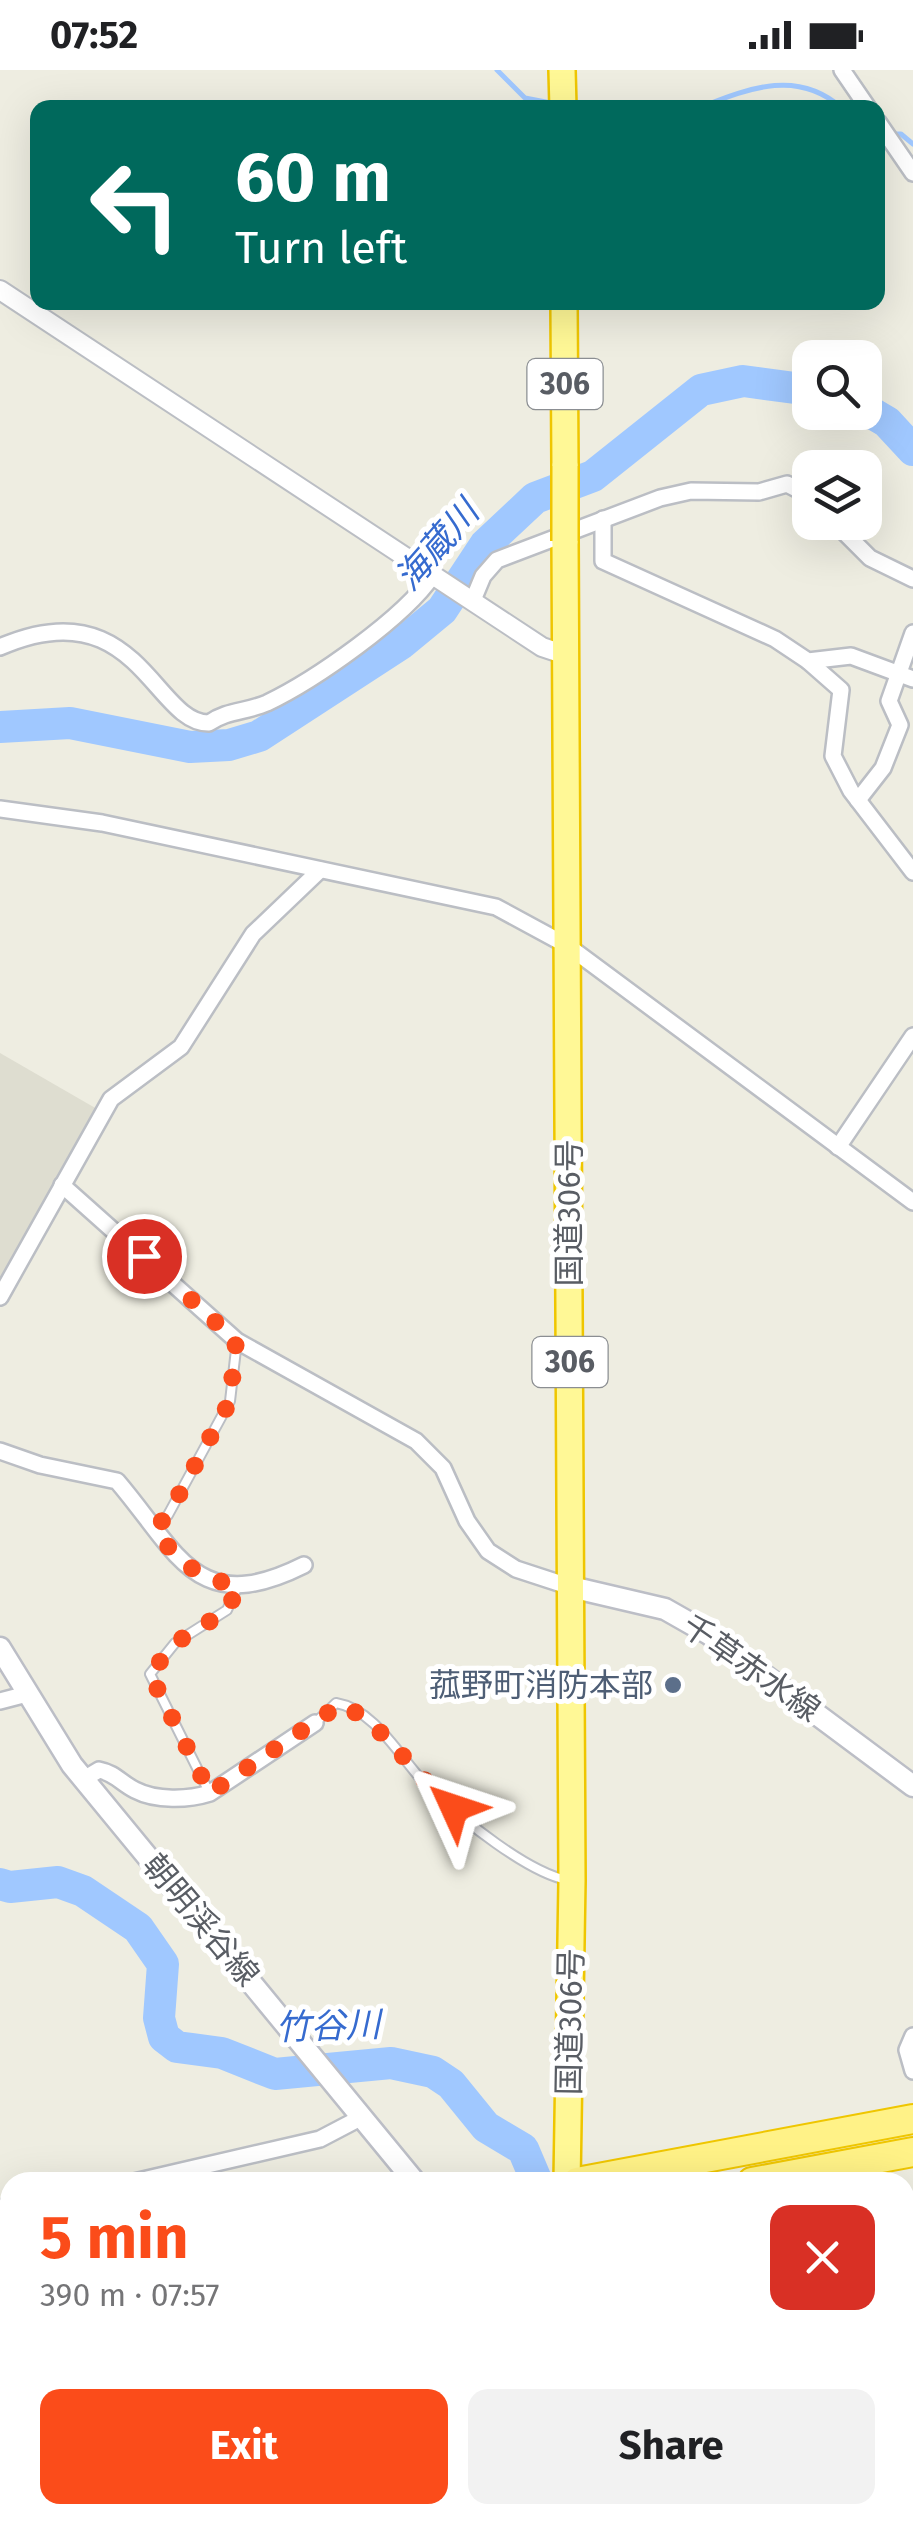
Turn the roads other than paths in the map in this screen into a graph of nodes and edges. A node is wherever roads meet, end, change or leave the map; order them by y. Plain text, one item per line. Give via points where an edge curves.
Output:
1 (842, 70) edge
2 (863, 100) edge
3 (885, 132) edge
4 (913, 173) edge
5 (0, 290) edge
6 (30, 310) edge
7 (30, 310) edge
8 (564, 310) edge
9 (792, 487) edge
10 (603, 519) junction
11 (852, 540) edge
12 (437, 577) junction
13 (913, 579) edge
14 (471, 599) junction
15 (913, 634) edge
16 (0, 646) edge
17 (566, 655) junction
18 (808, 662) junction
19 (905, 675) edge
20 (858, 800) junction
21 (0, 809) edge
22 (320, 870) junction
23 (913, 872) edge
24 (568, 946) junction
25 (913, 1036) edge
26 (838, 1146) junction
27 (62, 1184) junction
28 (913, 1202) edge
29 (0, 1297) edge
30 (236, 1341) junction
31 (0, 1451) edge
32 (155, 1528) junction
33 (304, 1565) dead end
34 (238, 1586) junction
35 (571, 1587) junction
36 (0, 1648) edge
37 (27, 1694) junction
38 (0, 1700) edge
39 (315, 1723) joint
40 (84, 1779) junction
41 (913, 1786) edge
42 (210, 1793) junction
43 (572, 1881) junction
44 (913, 2036) edge
45 (913, 2071) edge
46 (362, 2117) junction
47 (913, 2119) edge
48 (913, 2152) edge
49 (187, 2172) edge
50 (407, 2172) edge
51 (567, 2172) edge
52 (630, 2172) edge
53 (806, 2172) edge

1 - 2 street
3 - 4 street
5 - 7 street
6 - 12 street
8 - 17 highway, 国道306号 / 306, bridge
9 - 10 street via 691,491
10 - 14 street via 497,560
10 - 18 street via 602,561 775,639
11 - 13 street via 870,558
12 - 14 street
12 - 16 street via 409,606 332,661 266,703 208,723 188,716 138,662 96,637 30,635
14 - 17 street via 542,647
15 - 19 street
17 - 24 highway, 国道306号 / 306
18 - 19 street via 850,656
18 - 20 street via 841,690 832,756
19 - 20 street via 888,700 900,726 883,768
20 - 23 street
21 - 22 street via 102,823
22 - 24 street via 496,907
22 - 27 street via 252,934 181,1047 111,1099
24 - 26 street
24 - 35 highway, 国道306号 / 306
25 - 26 street
26 - 28 street
27 - 29 street
27 - 30 street
30 - 32 lane via 230,1401
30 - 35 street via 416,1441 443,1468 488,1551 516,1569
31 - 32 street via 117,1481
32 - 34 street via 184,1565
33 - 34 street
34 - 42 lane via 228,1610 175,1643 150,1674
35 - 41 main road, 千草赤水線 via 665,1609 709,1634
35 - 43 highway, 国道306号 / 306
36 - 37 main road, 朝明渓谷線
37 - 38 street
37 - 40 main road, 朝明渓谷線
39 - 42 street
39 - 43 lane via 336,1703 348,1707 392,1741 432,1791 539,1871
40 - 42 street via 99,1770 154,1797
40 - 46 main road, 朝明渓谷線
43 - 51 highway, 国道306号 / 306
44 - 45 street via 906,2050
46 - 49 street via 320,2138
46 - 50 main road, 朝明渓谷線
47 - 52 highway
48 - 53 highway

